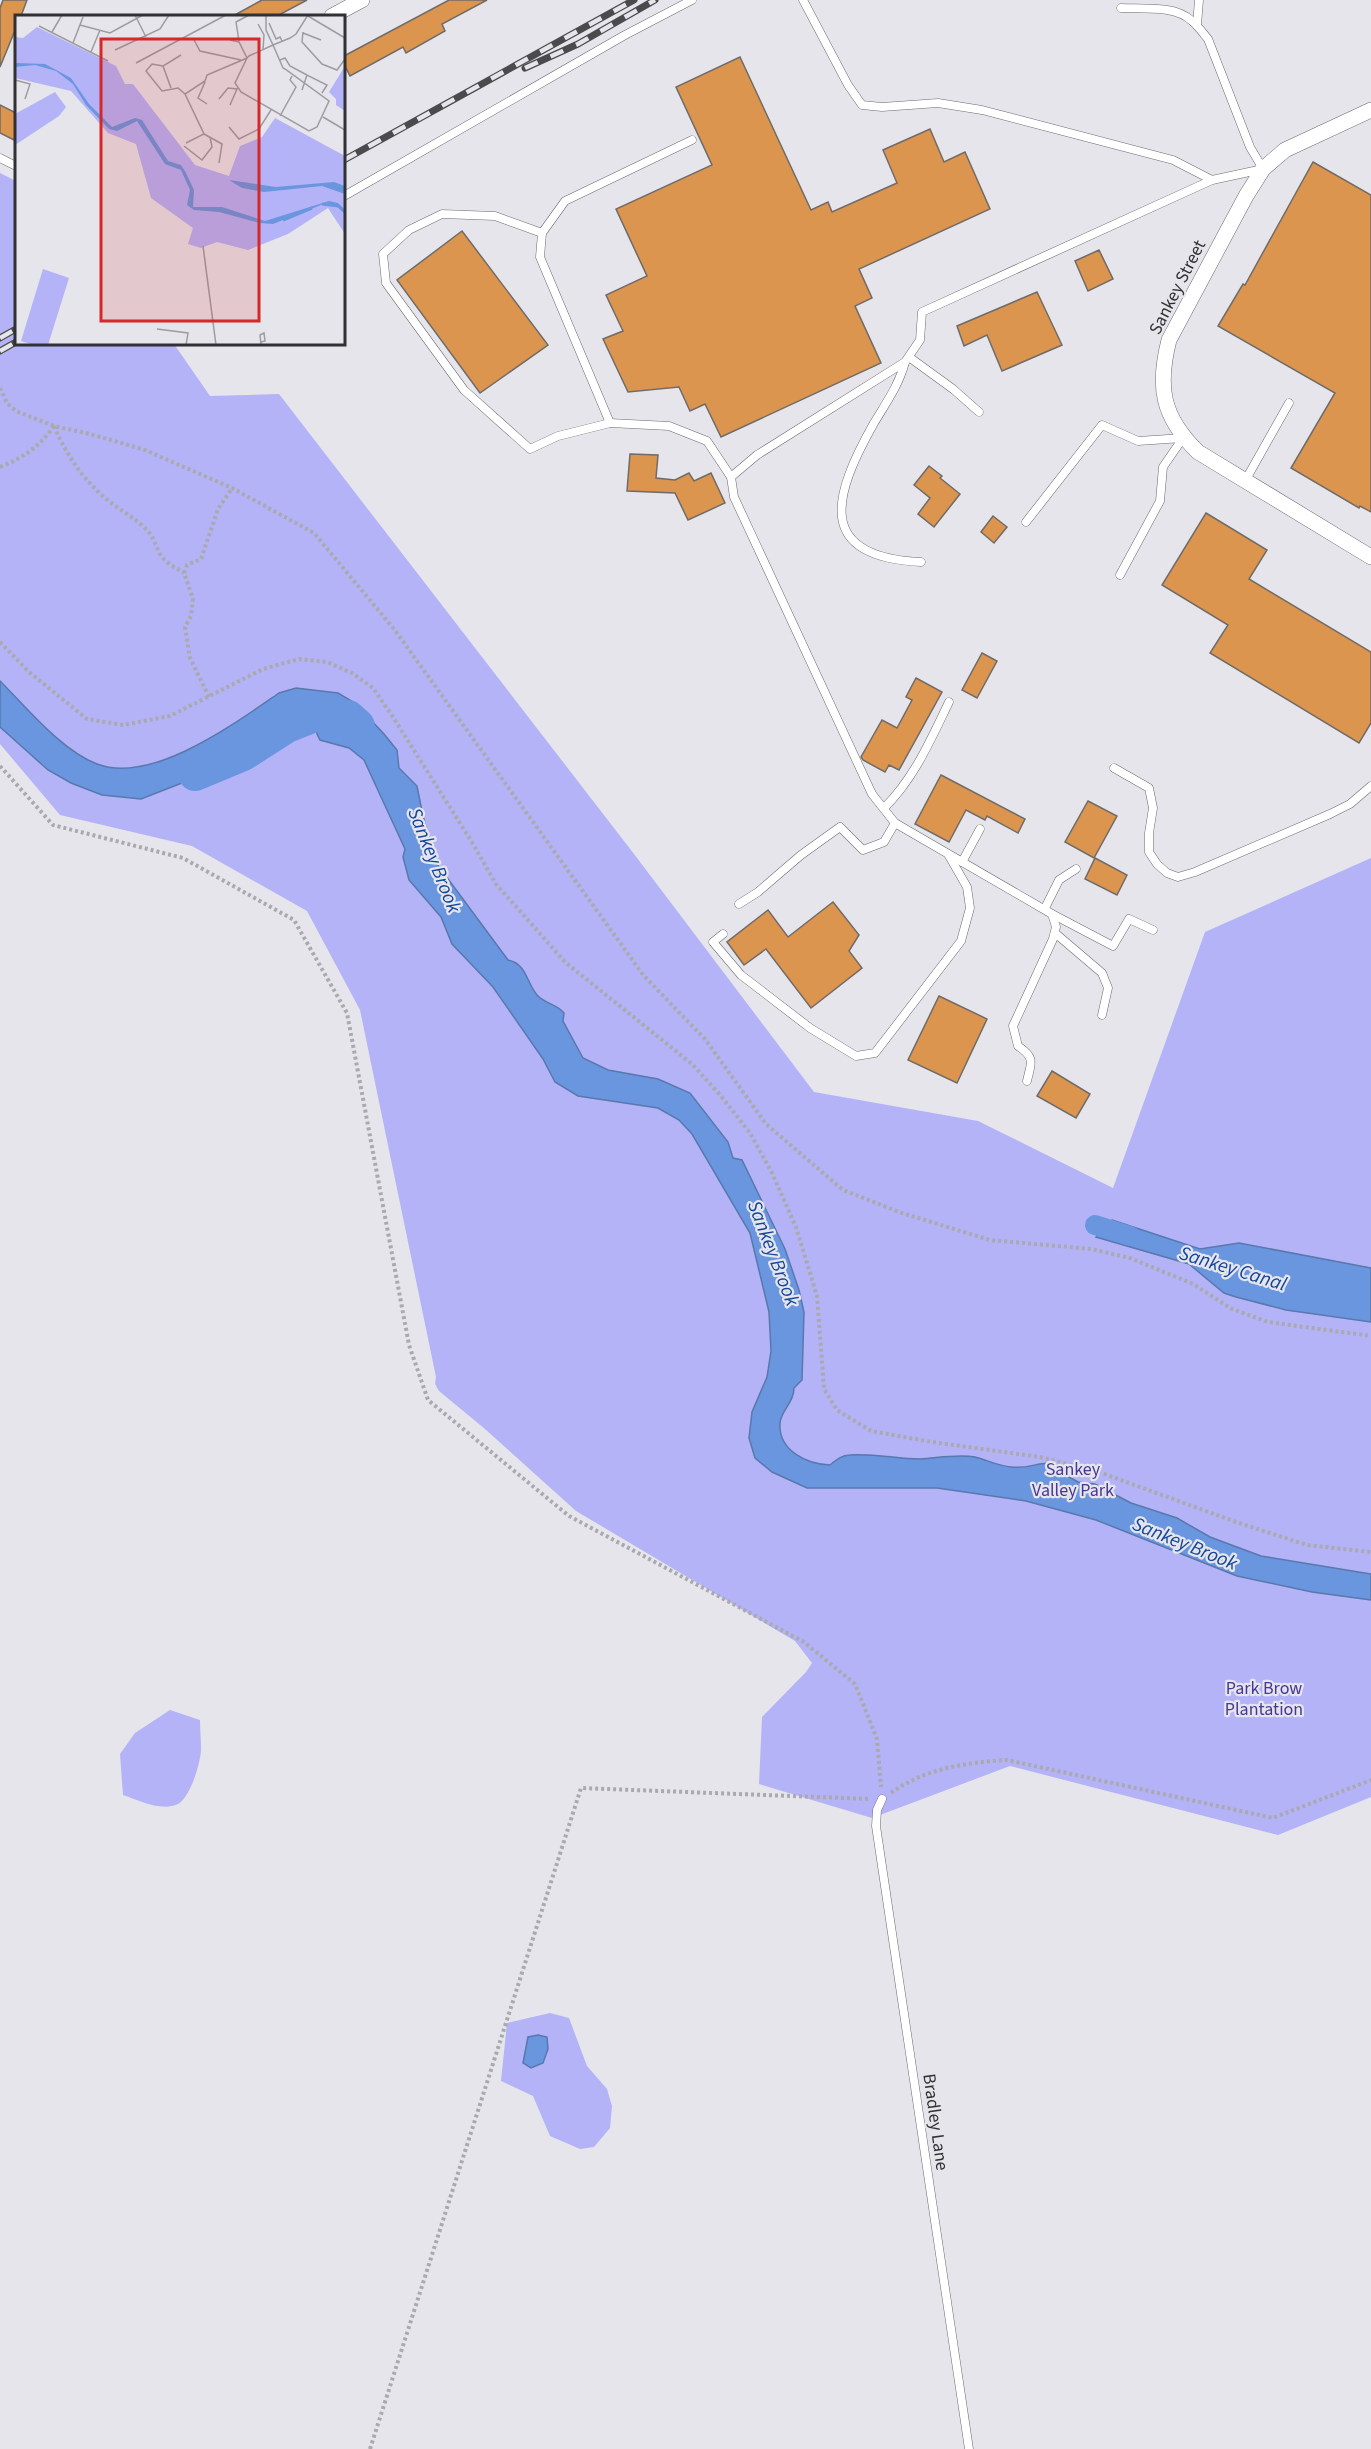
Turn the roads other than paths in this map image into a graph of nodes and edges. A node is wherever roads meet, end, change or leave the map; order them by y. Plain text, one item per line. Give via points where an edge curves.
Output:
1 (362, 0) edge
2 (692, 0) edge
3 (803, 0) edge
4 (1199, 0) edge
5 (1121, 8) dead end
6 (334, 15) edge
7 (1197, 25) junction
8 (1371, 110) edge
9 (692, 140) dead end
10 (0, 158) edge
11 (15, 166) edge
12 (1263, 169) junction
13 (1212, 180) junction
14 (345, 195) edge
15 (542, 233) junction
16 (907, 360) junction
17 (1289, 403) dead end
18 (979, 412) dead end
19 (610, 423) junction
20 (1183, 438) junction
21 (731, 477) junction
22 (1245, 481) junction
23 (1026, 522) dead end
24 (1371, 557) edge
25 (921, 562) dead end
26 (1120, 575) dead end
27 (949, 702) dead end
28 (1114, 768) dead end
29 (1371, 786) edge
30 (884, 808) junction
31 (895, 823) junction
32 (980, 829) dead end
33 (948, 854) junction
34 (962, 862) junction
35 (1076, 869) dead end
36 (739, 904) dead end
37 (1045, 908) junction
38 (1052, 915) junction
39 (1153, 930) dead end
40 (1054, 933) junction
41 (723, 934) dead end
42 (1102, 1015) dead end
43 (1027, 1081) dead end
44 (882, 1799) road end
45 (969, 2449) edge

1 - 6 street
2 - 14 lane
3 - 13 lane via 862,105 939,103 982,110 1173,160
4 - 7 lane
5 - 7 lane via 1169,10
7 - 12 lane via 1208,39 1250,147
8 - 12 street, Sankey Street via 1285,150
9 - 15 lane via 565,201
10 - 11 lane
12 - 13 lane
12 - 20 street, Sankey Street via 1169,340 1162,383 1166,404
13 - 16 lane via 922,312 920,340
15 - 19 lane via 540,257
15 - 19 lane via 495,216 442,214 409,230 383,254 386,283 464,390 530,449 558,436
16 - 18 lane via 952,388
16 - 21 lane via 757,455
16 - 25 lane via 900,382 856,458 841,511 844,530 858,547 893,560
17 - 22 lane
19 - 21 lane via 669,426 707,441
20 - 22 street, Sankey Street via 1206,458
20 - 23 lane via 1138,441 1102,425
20 - 26 lane via 1163,467 1160,501
21 - 30 lane via 734,497 872,794
22 - 24 street, Sankey Street
27 - 30 lane via 926,750 895,798
28 - 29 lane via 1149,788 1153,808 1149,852 1162,869 1178,877 1330,814 1350,804
30 - 31 lane
31 - 33 lane
31 - 36 lane via 884,842 863,850 840,827
32 - 34 lane
33 - 34 lane
33 - 41 lane via 967,887 970,908 961,941 875,1053 856,1056 810,1028 741,975 713,942
34 - 37 lane
35 - 37 lane via 1059,880
37 - 38 lane
38 - 39 lane via 1113,946 1129,919
38 - 40 lane
40 - 42 lane via 1102,973 1108,988
40 - 43 lane via 1013,1026 1018,1046 1032,1059
44 - 45 lane, Bradley Lane via 876,1826

